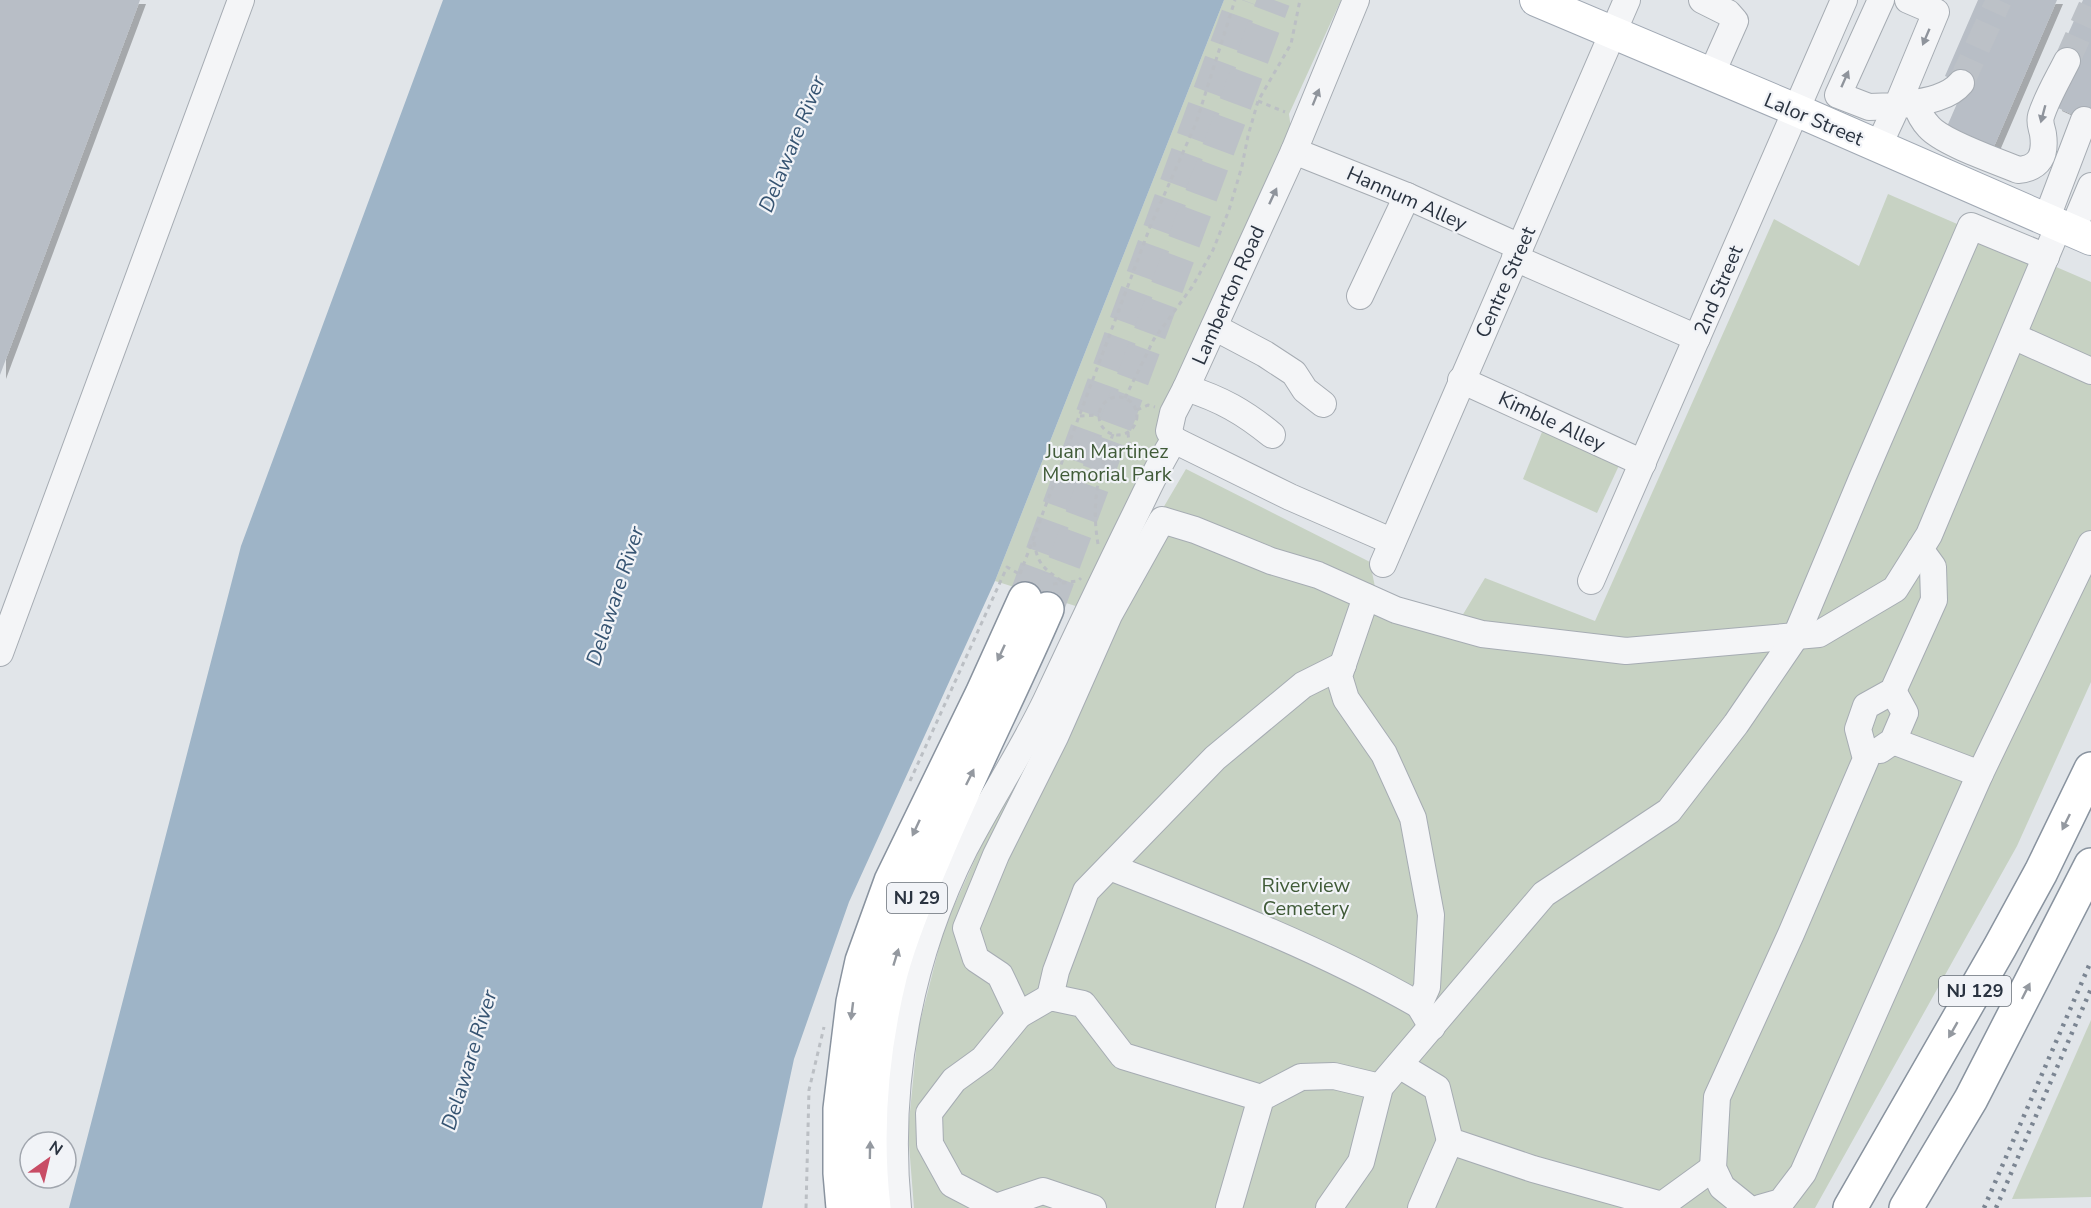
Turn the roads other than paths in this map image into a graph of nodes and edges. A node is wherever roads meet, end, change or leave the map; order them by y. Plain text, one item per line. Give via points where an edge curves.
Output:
1 (241, 0) edge
2 (1356, 0) edge
3 (1536, 0) edge
4 (1627, 0) edge
5 (1702, 0) edge
6 (1845, 0) edge
7 (1881, 0) edge
8 (1908, 0) edge
9 (1614, 33) junction
10 (2067, 61) tunnel mouth
11 (1711, 75) junction
12 (1961, 82) tunnel mouth
13 (1906, 104) junction
14 (1797, 110) junction
15 (2085, 120) dead end
16 (1878, 147) junction
17 (1294, 151) junction
18 (2091, 186) edge
19 (1407, 196) junction
20 (2067, 229) edge
21 (1518, 253) junction
22 (2046, 257) junction
23 (1360, 296) dead end
24 (1214, 327) junction
25 (2013, 336) junction
26 (1697, 338) junction
27 (2091, 371) edge
28 (1461, 380) junction
29 (1186, 388) junction
30 (1323, 404) dead end
31 (1272, 435) dead end
32 (1174, 441) junction
33 (1643, 463) junction
34 (2091, 544) edge
35 (1920, 549) junction
36 (1591, 581) dead end
37 (1366, 597) junction
38 (1796, 636) junction
39 (0, 653) edge
40 (1343, 665) junction
41 (1893, 691) junction
42 (1893, 741) junction
43 (1866, 759) junction
44 (2091, 769) edge
45 (1980, 774) junction
46 (2091, 865) edge
47 (1110, 867) junction
48 (1050, 997) junction
49 (1019, 1016) junction
50 (1425, 1016) junction
51 (1399, 1065) junction
52 (1380, 1088) junction
53 (1262, 1098) junction
54 (1971, 1099) junction
55 (840, 1109) junction
56 (1450, 1141) junction
57 (1713, 1168) junction
58 (1662, 1207) edge
59 (827, 1208) edge
60 (843, 1208) edge
61 (874, 1208) edge
62 (898, 1208) edge
63 (1093, 1208) edge
64 (1229, 1208) edge
65 (1329, 1208) edge
66 (1422, 1208) edge
67 (1749, 1208) edge
68 (1760, 1208) edge
69 (1850, 1208) edge
70 (1906, 1208) edge
71 (1925, 1208) edge

1 - 39 street
17 -> 2 street, Lamberton Road
3 - 9 main road, Lalor Street
4 - 9 street, Centre Street
5 - 11 street via 1735,21
6 - 14 street, 2nd Street
13 -> 7 street via 1869,108 1838,95
8 -> 13 street via 1936,12
9 - 11 main road, Lalor Street
9 - 21 street, Centre Street
10 -> 13 street via 2040,120 2044,149 2036,165 2029,169 2018,170 1943,138
11 - 14 main road, Lalor Street
12 - 13 street via 1954,90 1937,97
13 - 16 street
14 - 16 main road, Lalor Street
14 - 26 street, 2nd Street
15 - 20 street
16 - 20 main road, Lalor Street
17 - 19 street, Hannum Alley
24 -> 17 street, Lamberton Road
18 - 20 street
19 - 21 street, Hannum Alley
19 - 23 street
20 - 22 street
21 - 26 street, Hannum Alley
21 - 28 street, Centre Street
22 - 25 street
22 - 38 street via 1971,226
24 - 29 street, Lamberton Road
24 - 30 street via 1293,373 1305,390
25 - 27 street
25 - 35 street
26 - 33 street, 2nd Street
28 - 32 street, Centre Street via 1387,552 1290,497
28 - 33 street, Kimble Alley
29 - 31 street via 1237,409
29 - 32 street, Lamberton Road via 1173,413 1169,431
32 - 62 street via 1105,574 1028,737 966,847 931,927 900,1051 894,1126
33 - 36 street, 2nd Street
34 - 45 street
35 - 38 street via 1895,589 1819,634
35 - 41 street via 1933,567 1934,600
37 - 38 street via 1396,610 1482,634 1626,651
37 - 40 street
37 - 49 street via 1318,575 1162,520 1109,615 1055,737 996,855 966,928 976,959 1000,975
38 - 50 street via 1736,724 1669,811 1544,894
40 - 47 street via 1303,685 1215,758
40 - 50 street via 1339,676 1346,699 1384,754 1413,818 1431,915
41 - 42 street via 1905,713
41 - 43 street via 1866,706 1858,729
42 - 43 street
42 - 45 street
43 - 57 street via 1717,1097
44 -> 69 highway, NJ 129 via 2016,919
45 - 68 street via 1803,1173 1781,1202
54 -> 46 highway, NJ 129
47 - 48 street via 1086,891
47 - 50 street via 1369,976
48 - 49 street
48 - 53 street via 1083,1004 1123,1056
49 - 63 street via 983,1059 954,1080 929,1113 930,1144 952,1184 996,1207 1043,1191
50 - 51 street
51 - 52 street
51 - 56 street via 1437,1088
52 - 53 street via 1334,1076 1301,1077
52 - 65 street via 1360,1162
53 - 64 street
54 - 70 highway
54 - 71 street, NJ 129
55 - 59 highway via 824,1172
55 - 60 highway, NJ 29
61 -> 55 highway, NJ 29 via 871,1105 880,1024 891,972 957,802 1004,706 1038,588 896,870 873,928 853,1002
56 - 58 street
56 - 66 street
57 - 58 street
57 - 67 street via 1722,1187

